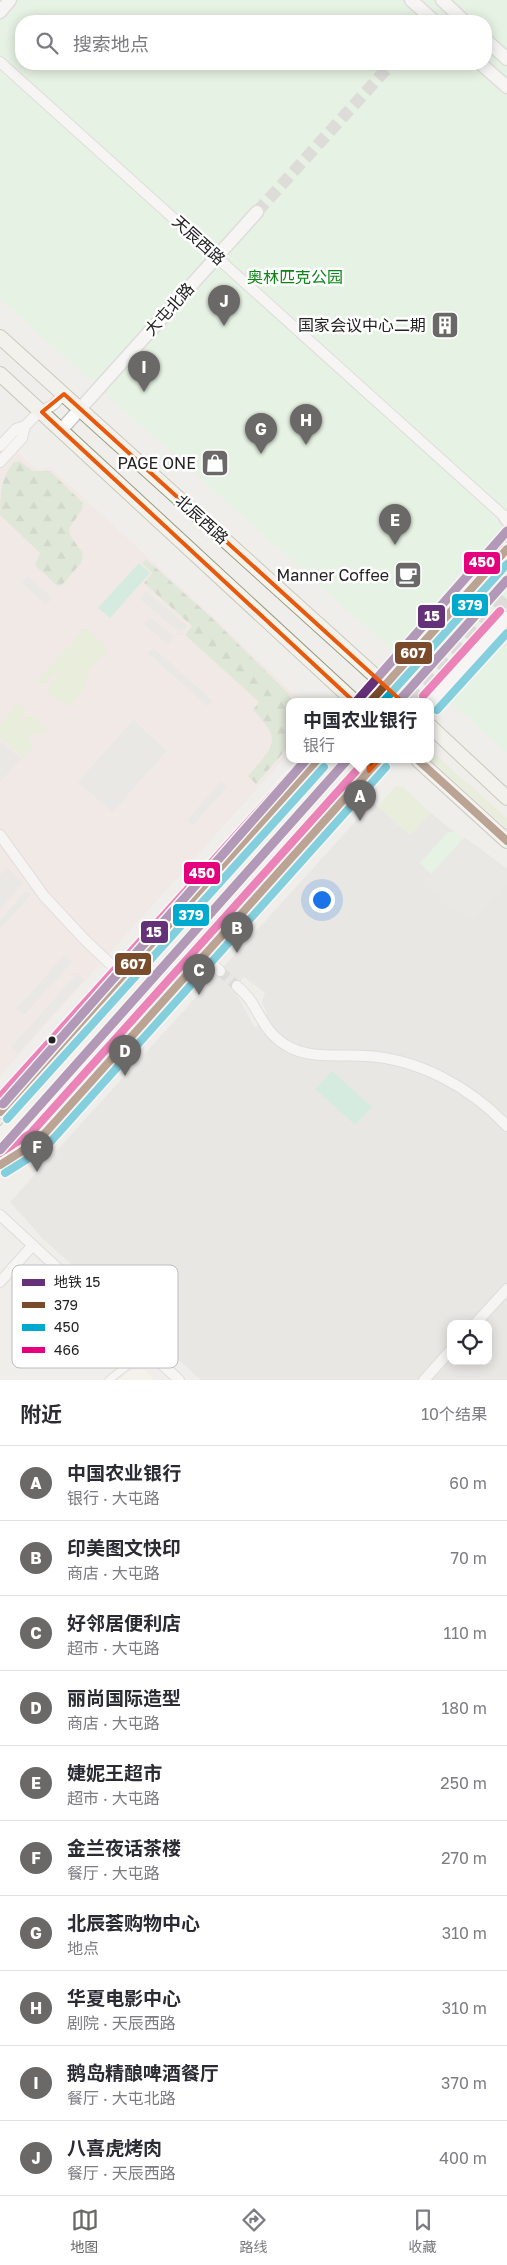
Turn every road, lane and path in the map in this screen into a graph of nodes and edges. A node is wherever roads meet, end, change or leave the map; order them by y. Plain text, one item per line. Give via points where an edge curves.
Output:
1 (10, 0) edge
2 (411, 0) edge
3 (446, 1) edge
4 (0, 12) edge
5 (426, 15) edge
6 (436, 15) edge
7 (459, 15) edge
8 (492, 45) edge
9 (507, 59) edge
10 (0, 62) edge
11 (488, 70) edge
12 (507, 87) edge
13 (257, 212) tunnel mouth
14 (217, 256) junction
15 (0, 337) edge
16 (0, 374) edge
17 (64, 394) junction
18 (80, 408) junction
19 (42, 412) junction
20 (25, 426) junction
21 (62, 429) junction
22 (0, 446) edge
23 (0, 462) edge
24 (506, 518) edge
25 (507, 549) edge
26 (507, 618) edge
27 (385, 685) junction
28 (351, 698) edge
29 (374, 698) edge
30 (400, 698) edge
31 (434, 699) edge
32 (434, 730) edge
33 (314, 763) edge
34 (338, 763) edge
35 (421, 763) edge
36 (364, 766) edge
37 (507, 798) edge
38 (0, 835) edge
39 (507, 840) edge
40 (203, 955) junction
41 (220, 971) tunnel mouth
42 (123, 976) junction
43 (237, 986) tunnel mouth
44 (0, 1112) edge
45 (507, 1126) edge
46 (0, 1137) edge
47 (0, 1164) edge
48 (0, 1215) edge
49 (33, 1245) junction
50 (15, 1265) edge
51 (55, 1265) edge
52 (12, 1269) edge
53 (0, 1282) edge
54 (507, 1289) edge
55 (479, 1320) edge
56 (447, 1354) edge
57 (124, 1368) edge
58 (166, 1368) edge
59 (109, 1380) edge
60 (179, 1380) edge
61 (424, 1380) edge

1 - 4 street
2 - 5 street
3 - 6 street
3 - 7 street
8 - 9 street
10 - 14 street, 天辰西路
11 - 12 street
13 - 14 street, 大屯北路
14 - 18 street, 大屯北路
14 - 24 street, 天辰西路
15 - 17 main road, 北辰西路
16 - 19 main road, 北辰西路
17 - 18 main road, 北辰西路
17 - 19 street
18 - 21 street, 大屯北路
18 - 27 main road, 北辰西路
19 - 20 street
19 - 21 main road, 北辰西路
20 - 22 street via 16,429
20 - 23 street via 22,438
21 - 28 main road, 北辰西路
25 - 27 street
26 - 31 street
27 - 29 street
27 - 30 main road, 北辰西路
32 - 37 main road
33 - 42 street
34 - 46 main road
35 - 39 main road
36 - 40 street
36 - 47 main road
38 - 42 street via 44,896
40 - 41 street
40 - 47 street via 38,1141
42 - 44 street
43 - 45 street via 251,1002 264,1026 291,1048 310,1053 368,1056 422,1068 467,1091
48 - 49 street
49 - 50 street
49 - 51 street
52 - 53 street
54 - 55 street
56 - 61 street
57 - 59 street
58 - 60 street

